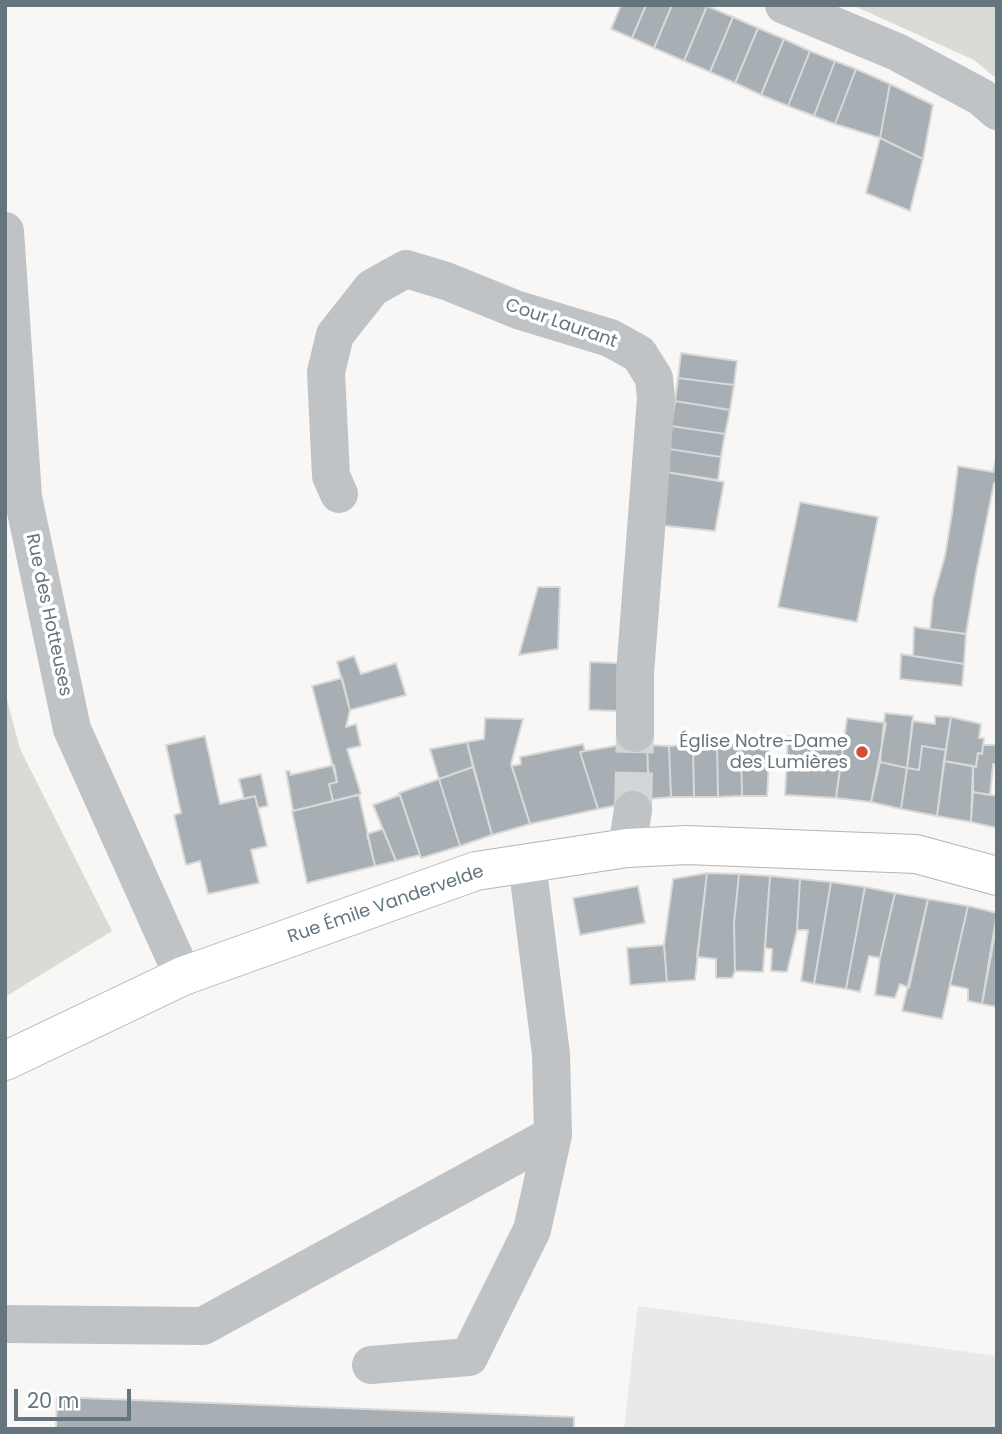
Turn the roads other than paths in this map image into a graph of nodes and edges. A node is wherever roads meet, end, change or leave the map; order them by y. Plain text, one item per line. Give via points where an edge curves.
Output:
1 (784, 5) edge
2 (997, 111) edge
3 (5, 231) edge
4 (340, 494) dead end
5 (635, 733) tunnel mouth
6 (633, 810) tunnel mouth
7 (627, 848) junction
8 (527, 863) junction
9 (997, 876) edge
10 (183, 976) junction
11 (5, 1061) edge
12 (552, 1135) junction
13 (5, 1324) edge
14 (371, 1365) dead end

1 - 2 street via 897,52 981,97
3 - 10 street, Rue des Hotteuses via 23,497 72,729
4 - 5 street, Cour Laurant via 331,476 326,372 335,335 372,288 406,269 610,338 639,354 654,378 656,398 635,674
6 - 7 street
7 - 8 main road, Rue Émile Vandervelde
7 - 9 main road, Rue Émile Vandervelde via 687,845 916,854
8 - 10 main road, Rue Émile Vandervelde via 476,871
8 - 12 street via 551,1054
10 - 11 main road, Rue Émile Vandervelde
12 - 13 street via 203,1326
12 - 14 street via 533,1230 469,1357

